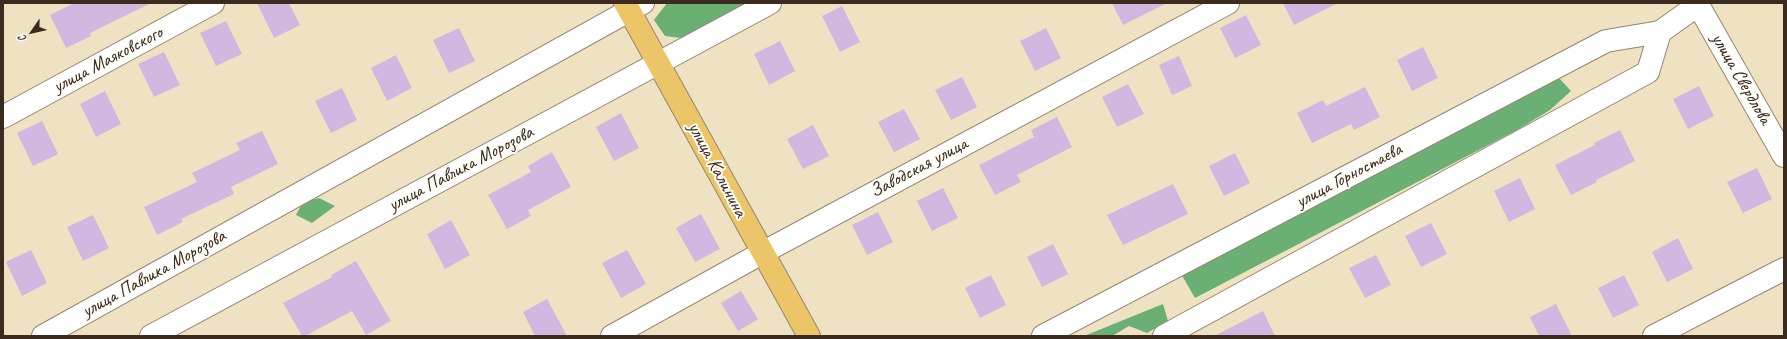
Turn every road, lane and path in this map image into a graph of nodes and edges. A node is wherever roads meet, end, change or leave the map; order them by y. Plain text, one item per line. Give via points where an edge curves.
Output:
1 (213, 3) edge
2 (770, 3) edge
3 (1228, 3) edge
4 (1698, 4) edge
5 (632, 5) edge
6 (1660, 32) junction
7 (659, 62) junction
8 (3, 117) edge
9 (1784, 156) edge
10 (762, 253) junction
11 (1784, 270) edge
12 (43, 336) edge
13 (152, 336) edge
14 (612, 336) edge
15 (809, 336) edge
16 (1043, 336) edge
17 (1164, 336) edge
18 (1654, 336) edge

1 - 8 street, улица Маяковского
2 - 7 street, улица Павлика Морозова
3 - 10 street, Заводская улица
4 - 6 street, улица Горностаева
4 - 9 street, улица Свердлова
5 - 7 main road, улица Калинина
5 - 12 street, улица Павлика Морозова
6 - 16 street, улица Горностаева via 1606,41
6 - 17 street via 1648,72
7 - 10 main road, улица Калинина
7 - 13 street, улица Павлика Морозова
10 - 14 street, Заводская улица
10 - 15 main road, улица Калинина
11 - 18 street

